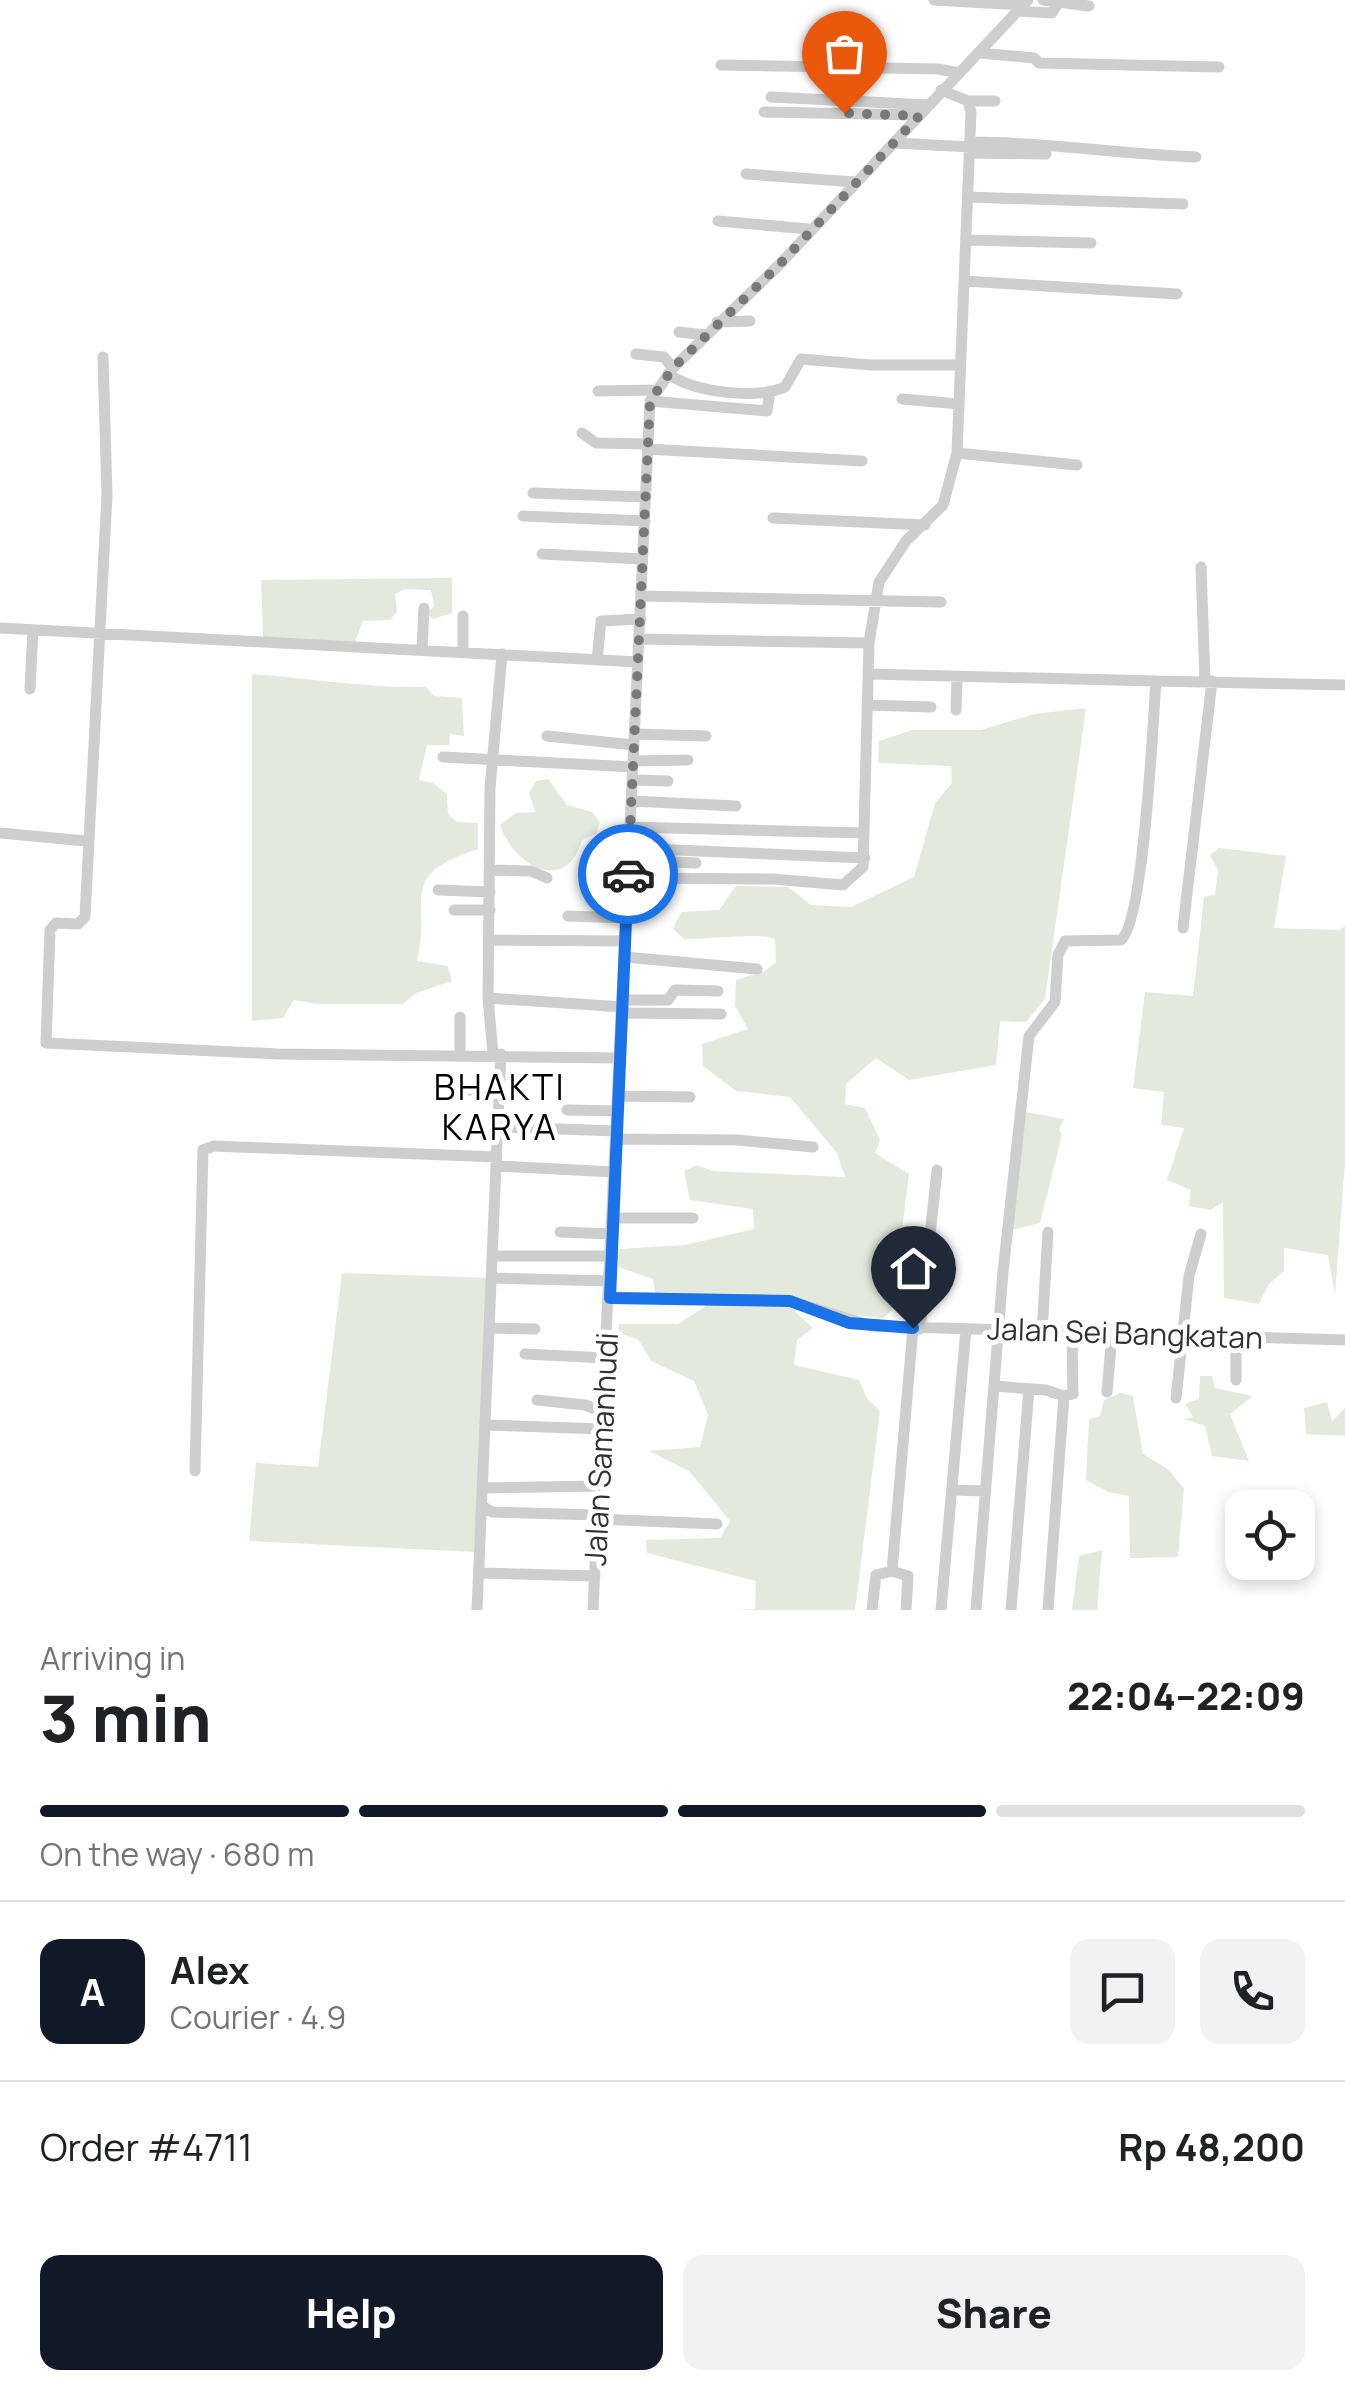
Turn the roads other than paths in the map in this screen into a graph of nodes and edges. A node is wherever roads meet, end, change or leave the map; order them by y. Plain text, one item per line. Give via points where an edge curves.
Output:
1 (934, 0) edge
2 (1043, 0) edge
3 (1058, 2) junction
4 (1023, 5) edge
5 (1089, 6) dead end
6 (976, 56) junction
7 (721, 65) dead end
8 (1219, 68) dead end
9 (960, 74) junction
10 (942, 90) junction
11 (772, 97) dead end
12 (968, 100) junction
13 (995, 101) dead end
14 (929, 105) junction
15 (764, 112) dead end
16 (919, 116) junction
17 (895, 144) junction
18 (971, 147) junction
19 (1046, 154) dead end
20 (1196, 157) dead end
21 (746, 174) dead end
22 (855, 182) junction
23 (968, 197) junction
24 (1182, 204) dead end
25 (718, 222) dead end
26 (809, 230) junction
27 (966, 240) junction
28 (1090, 244) dead end
29 (964, 280) junction
30 (1177, 294) dead end
31 (750, 321) dead end
32 (718, 322) junction
33 (680, 332) dead end
34 (706, 334) junction
35 (636, 354) dead end
36 (103, 357) dead end
37 (960, 365) junction
38 (670, 371) junction
39 (598, 391) dead end
40 (770, 391) junction
41 (654, 396) junction
42 (902, 400) dead end
43 (959, 404) junction
44 (582, 433) dead end
45 (647, 446) junction
46 (957, 453) junction
47 (862, 462) dead end
48 (1078, 465) dead end
49 (533, 492) dead end
50 (646, 497) junction
51 (523, 516) dead end
52 (773, 518) dead end
53 (645, 521) junction
54 (925, 526) junction
55 (542, 554) dead end
56 (642, 559) junction
57 (1201, 567) dead end
58 (642, 596) junction
59 (875, 601) junction
60 (941, 602) dead end
61 (424, 608) dead end
62 (464, 616) dead end
63 (641, 619) junction
64 (0, 628) edge
65 (33, 630) junction
66 (100, 633) junction
67 (639, 639) junction
68 (869, 643) junction
69 (422, 649) junction
70 (463, 651) junction
71 (502, 654) junction
72 (596, 660) junction
73 (638, 662) junction
74 (868, 674) junction
75 (957, 676) junction
76 (1156, 680) junction
77 (1208, 681) junction
78 (1345, 685) edge
79 (30, 689) dead end
80 (868, 705) junction
81 (931, 707) dead end
82 (956, 710) dead end
83 (547, 736) dead end
84 (706, 736) dead end
85 (634, 740) junction
86 (444, 756) dead end
87 (492, 759) junction
88 (688, 760) dead end
89 (633, 769) junction
90 (668, 781) dead end
91 (632, 801) junction
92 (736, 806) dead end
93 (630, 827) junction
94 (0, 833) edge
95 (864, 833) junction
96 (86, 841) junction
97 (629, 854) junction
98 (865, 858) junction
99 (696, 863) dead end
100 (489, 870) junction
101 (548, 878) dead end
102 (628, 878) junction
103 (438, 890) dead end
104 (490, 892) junction
105 (454, 910) dead end
106 (490, 910) junction
107 (568, 916) dead end
108 (626, 918) junction
109 (1184, 928) dead end
110 (489, 940) junction
111 (626, 940) junction
112 (625, 957) junction
113 (757, 969) dead end
114 (718, 991) dead end
115 (488, 998) junction
116 (623, 1007) junction
117 (721, 1014) dead end
118 (460, 1017) dead end
119 (497, 1054) junction
120 (460, 1055) junction
121 (620, 1058) junction
122 (444, 1089) dead end
123 (500, 1091) junction
124 (619, 1096) junction
125 (690, 1098) dead end
126 (568, 1110) dead end
127 (618, 1111) junction
128 (501, 1128) junction
129 (617, 1135) junction
130 (813, 1148) dead end
131 (497, 1161) junction
132 (937, 1170) dead end
133 (614, 1172) junction
134 (612, 1218) junction
135 (692, 1218) dead end
136 (560, 1232) dead end
137 (1048, 1232) dead end
138 (612, 1234) junction
139 (1201, 1234) dead end
140 (493, 1256) junction
141 (611, 1256) junction
142 (492, 1278) junction
143 (610, 1281) junction
144 (610, 1298) junction
145 (490, 1328) junction
146 (535, 1329) dead end
147 (917, 1329) junction
148 (966, 1329) junction
149 (998, 1330) junction
150 (1042, 1332) junction
151 (1072, 1333) junction
152 (1112, 1334) junction
153 (1182, 1337) junction
154 (1236, 1338) junction
155 (1345, 1340) edge
156 (525, 1354) dead end
157 (606, 1358) junction
158 (1236, 1380) dead end
159 (994, 1386) junction
160 (1029, 1389) junction
161 (1107, 1392) dead end
162 (1064, 1396) junction
163 (1176, 1398) dead end
164 (536, 1400) dead end
165 (603, 1412) junction
166 (485, 1426) junction
167 (602, 1429) junction
168 (195, 1471) dead end
169 (599, 1486) junction
170 (483, 1488) junction
171 (952, 1490) junction
172 (986, 1491) junction
173 (482, 1506) junction
174 (597, 1517) junction
175 (716, 1524) dead end
176 (892, 1571) junction
177 (479, 1573) junction
178 (595, 1576) junction
179 (477, 1610) edge
180 (593, 1610) edge
181 (872, 1610) edge
182 (906, 1610) edge
183 (940, 1610) edge
184 (976, 1610) edge
185 (1011, 1610) edge
186 (1048, 1610) edge

1 - 4 street
2 - 3 street
3 - 4 street via 1052,13
3 - 5 street
4 - 6 street
6 - 8 street
6 - 9 street
7 - 9 street
9 - 10 street
10 - 12 street
10 - 14 street
11 - 14 street
12 - 13 street
12 - 18 street
14 - 16 street
15 - 16 street
16 - 17 street
17 - 18 street
17 - 22 street
18 - 19 street
18 - 20 street via 1046,142 1098,153
18 - 23 street
21 - 22 street
22 - 26 street
23 - 24 street
23 - 27 street
25 - 26 street
26 - 32 street
27 - 28 street
27 - 29 street
29 - 30 street
29 - 37 street
31 - 32 street
32 - 34 street
33 - 34 street
34 - 38 street
35 - 38 street via 664,358
36 - 66 street via 108,454
37 - 40 street via 802,358 785,387
37 - 43 street
38 - 40 street via 681,382 710,388
38 - 41 street
39 - 41 street
40 - 41 street via 767,411
41 - 45 street, Jalan Samanhudi
42 - 43 street
43 - 46 street
44 - 45 street via 596,443
45 - 47 street
45 - 50 street, Jalan Samanhudi
46 - 48 street
46 - 54 street via 944,505
49 - 50 street
50 - 53 street, Jalan Samanhudi
51 - 53 street
52 - 54 street
53 - 56 street, Jalan Samanhudi
54 - 59 street via 890,563
55 - 56 street
56 - 58 street, Jalan Samanhudi
57 - 77 street
58 - 59 street
58 - 63 street, Jalan Samanhudi
59 - 60 street
59 - 68 street
61 - 69 street
62 - 70 street
63 - 67 street, Jalan Samanhudi
63 - 72 street via 600,620
64 - 65 street
65 - 66 street
65 - 79 street
66 - 69 street
66 - 96 street
67 - 68 street
67 - 73 street, Jalan Samanhudi
68 - 74 street
69 - 70 street
70 - 71 street
71 - 72 street
71 - 87 street
72 - 73 street
73 - 85 street, Jalan Samanhudi
74 - 75 street
74 - 80 street
75 - 76 street
75 - 82 street
76 - 77 street
76 - 149 street via 1130,930 1121,940 1065,941 1055,1002 1028,1036
77 - 78 street
77 - 109 street
80 - 81 street
80 - 95 street
83 - 85 street
84 - 85 street
85 - 89 street, Jalan Samanhudi
86 - 87 street
87 - 89 street
87 - 100 street
88 - 89 street
89 - 90 street
89 - 91 street, Jalan Samanhudi
91 - 92 street
91 - 93 street, Jalan Samanhudi
93 - 95 street
93 - 97 street, Jalan Samanhudi
94 - 96 street
95 - 98 street
96 - 120 street via 85,917 78,924 56,924 48,935 43,1031 50,1046
97 - 98 street
97 - 99 street
97 - 102 street, Jalan Samanhudi
98 - 102 street via 860,873 843,886
100 - 101 street via 531,870
100 - 104 street
102 - 108 street, Jalan Samanhudi
103 - 104 street
104 - 106 street
105 - 106 street
106 - 110 street
107 - 108 street
108 - 111 street, Jalan Samanhudi
110 - 111 street
110 - 115 street
111 - 112 street, Jalan Samanhudi
112 - 113 street
112 - 116 street, Jalan Samanhudi
114 - 116 street via 675,990 668,1000
115 - 116 street
115 - 119 street
116 - 117 street
116 - 121 street, Jalan Samanhudi
118 - 120 street
119 - 120 street
119 - 121 street
119 - 123 street
121 - 124 street, Jalan Samanhudi
122 - 123 street
123 - 128 street
124 - 125 street
124 - 127 street, Jalan Samanhudi
126 - 127 street
127 - 129 street, Jalan Samanhudi
128 - 129 street
128 - 131 street
129 - 130 street
129 - 133 street, Jalan Samanhudi
131 - 133 street
131 - 140 street
131 - 168 street via 203,1150
132 - 147 street
133 - 134 street, Jalan Samanhudi
134 - 135 street
134 - 138 street, Jalan Samanhudi
136 - 138 street
137 - 150 street
138 - 141 street, Jalan Samanhudi
139 - 153 street
140 - 141 street
140 - 142 street
141 - 143 street, Jalan Samanhudi
142 - 143 street
142 - 145 street
143 - 144 street, Jalan Samanhudi
144 - 147 street, Jalan Sei Bangkatan via 790,1301 849,1323
144 - 157 street, Jalan Samanhudi
145 - 146 street
145 - 166 street
147 - 148 street, Jalan Sei Bangkatan
147 - 176 street
148 - 149 street, Jalan Sei Bangkatan
148 - 171 street
149 - 150 street, Jalan Sei Bangkatan
149 - 159 street
150 - 151 street, Jalan Sei Bangkatan
151 - 152 street, Jalan Sei Bangkatan
151 - 162 street via 1073,1394
152 - 153 street, Jalan Sei Bangkatan
152 - 161 street
153 - 154 street, Jalan Sei Bangkatan
153 - 163 street
154 - 155 street, Jalan Sei Bangkatan
154 - 158 street
156 - 157 street
157 - 165 street, Jalan Samanhudi
159 - 160 street
159 - 172 street
160 - 162 street
160 - 185 street
162 - 186 street
164 - 165 street
165 - 167 street, Jalan Samanhudi
166 - 167 street
166 - 170 street
167 - 169 street, Jalan Samanhudi
169 - 170 street
169 - 174 street, Jalan Samanhudi
170 - 173 street
171 - 172 street
171 - 183 street
172 - 184 street
173 - 174 street via 492,1512
173 - 177 street
174 - 175 street
174 - 178 street, Jalan Samanhudi
176 - 181 street via 876,1575
176 - 182 street via 908,1576
177 - 178 street
177 - 179 street
178 - 180 street, Jalan Samanhudi

